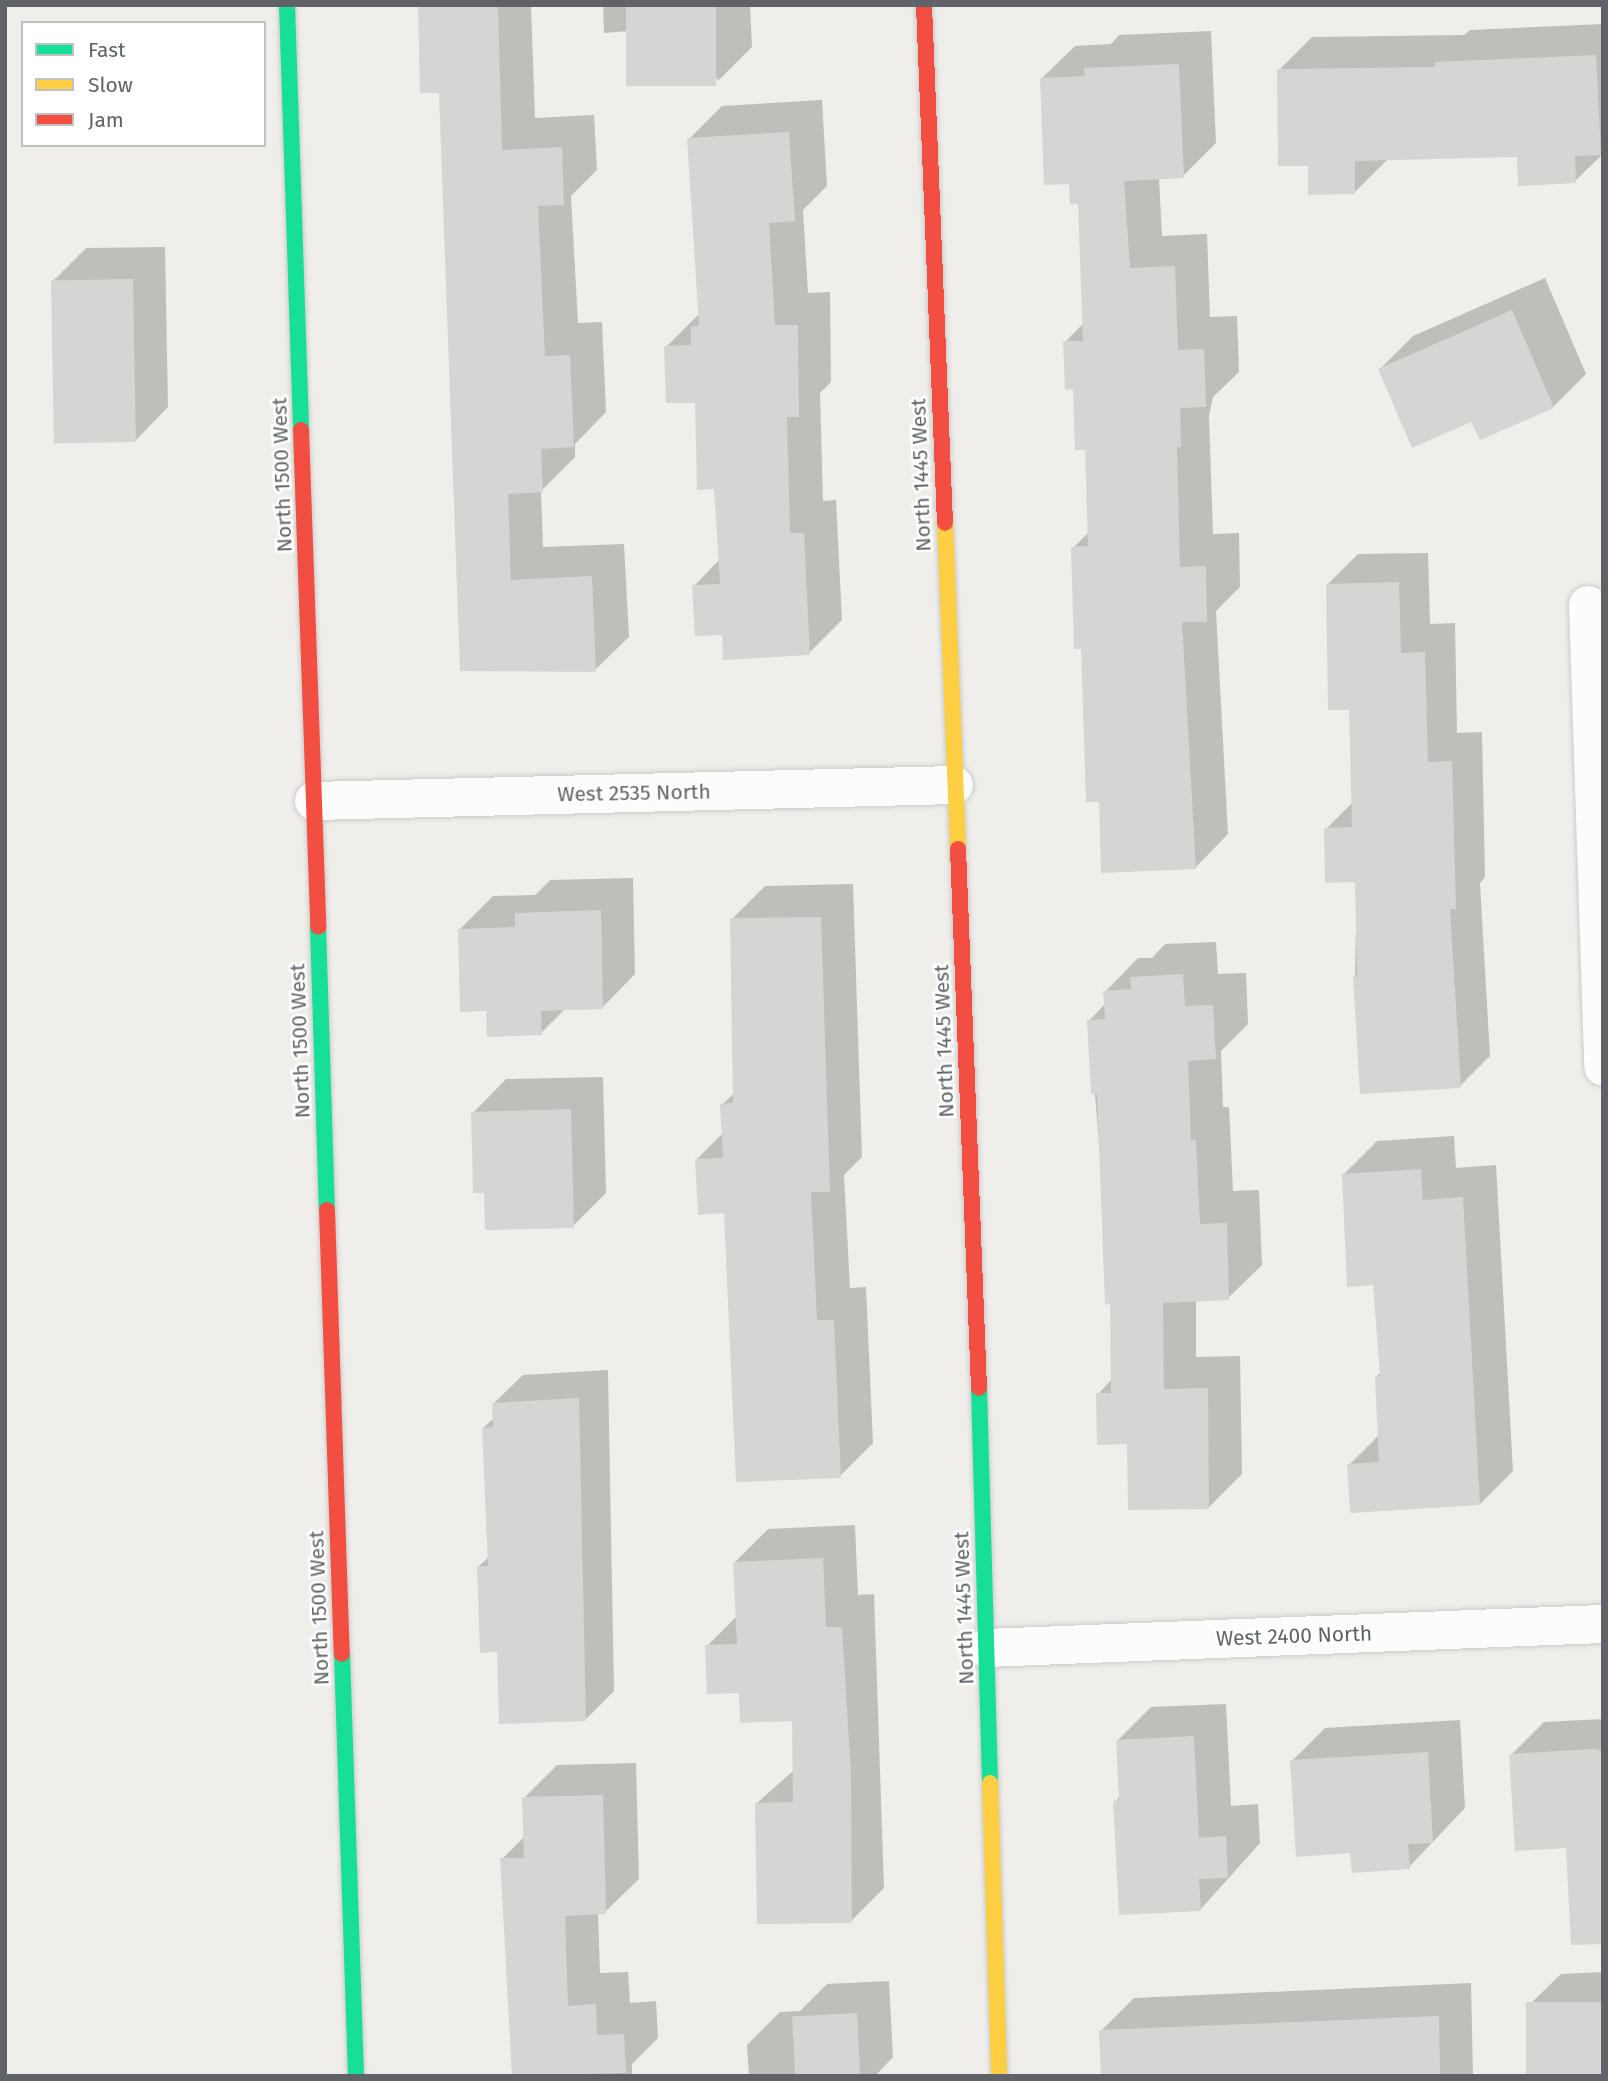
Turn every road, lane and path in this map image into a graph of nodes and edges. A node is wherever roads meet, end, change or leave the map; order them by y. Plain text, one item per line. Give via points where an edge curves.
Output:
1 (287, 5) edge
2 (924, 5) edge
3 (1588, 605) dead end
4 (954, 785) junction
5 (314, 801) junction
6 (1603, 1067) edge
7 (1603, 1624) edge
8 (986, 1648) junction
9 (356, 2076) edge
10 (999, 2076) edge

1 - 5 street, North 1500 West
2 - 4 street, North 1445 West
3 - 6 street
4 - 5 street, West 2535 North
4 - 8 street, North 1445 West
5 - 9 street, North 1500 West
7 - 8 street, West 2400 North
8 - 10 street, North 1445 West

